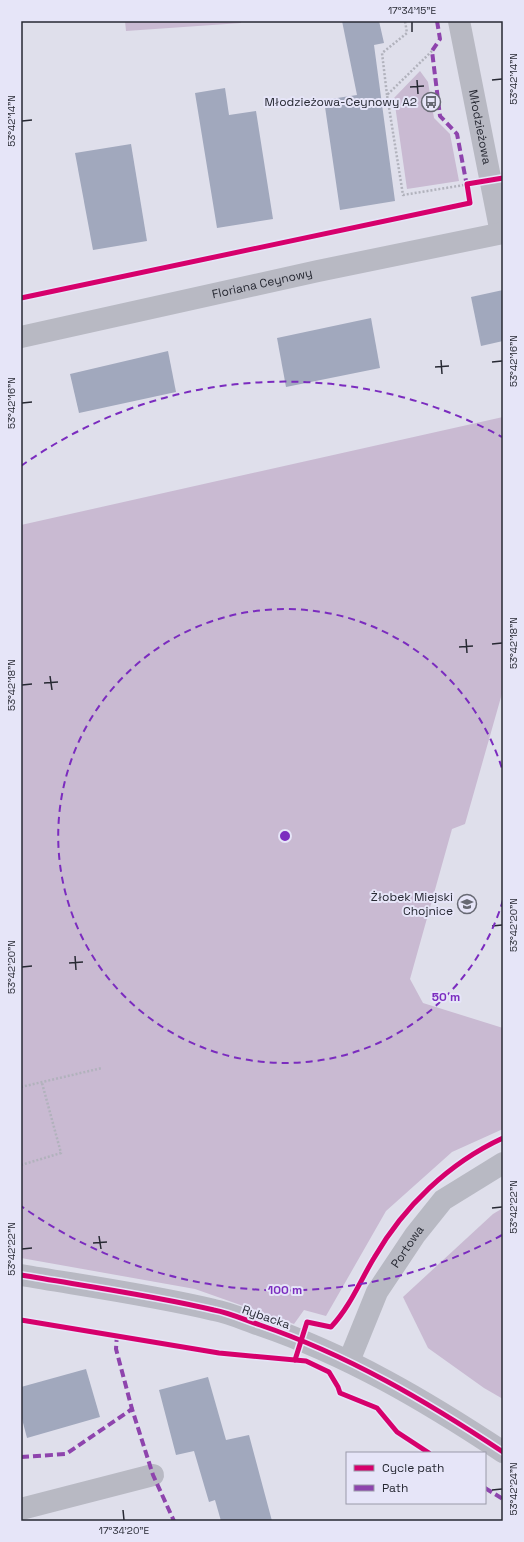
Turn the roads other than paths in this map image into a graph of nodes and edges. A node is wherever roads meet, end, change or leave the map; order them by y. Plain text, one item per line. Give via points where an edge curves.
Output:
1 (459, 21) edge
2 (502, 233) edge
3 (21, 337) edge
4 (503, 1163) edge
5 (21, 1275) edge
6 (349, 1361) junction
7 (503, 1452) edge
8 (153, 1475) dead end
9 (21, 1509) edge

1 - 2 street, Młodzieżowa
2 - 3 street, Floriana Ceynowy via 318,270
4 - 6 street, Portowa via 443,1200 415,1235 377,1292
5 - 6 street, Rybacka via 215,1310 301,1339
6 - 7 street, Rybacka via 428,1404
8 - 9 street

